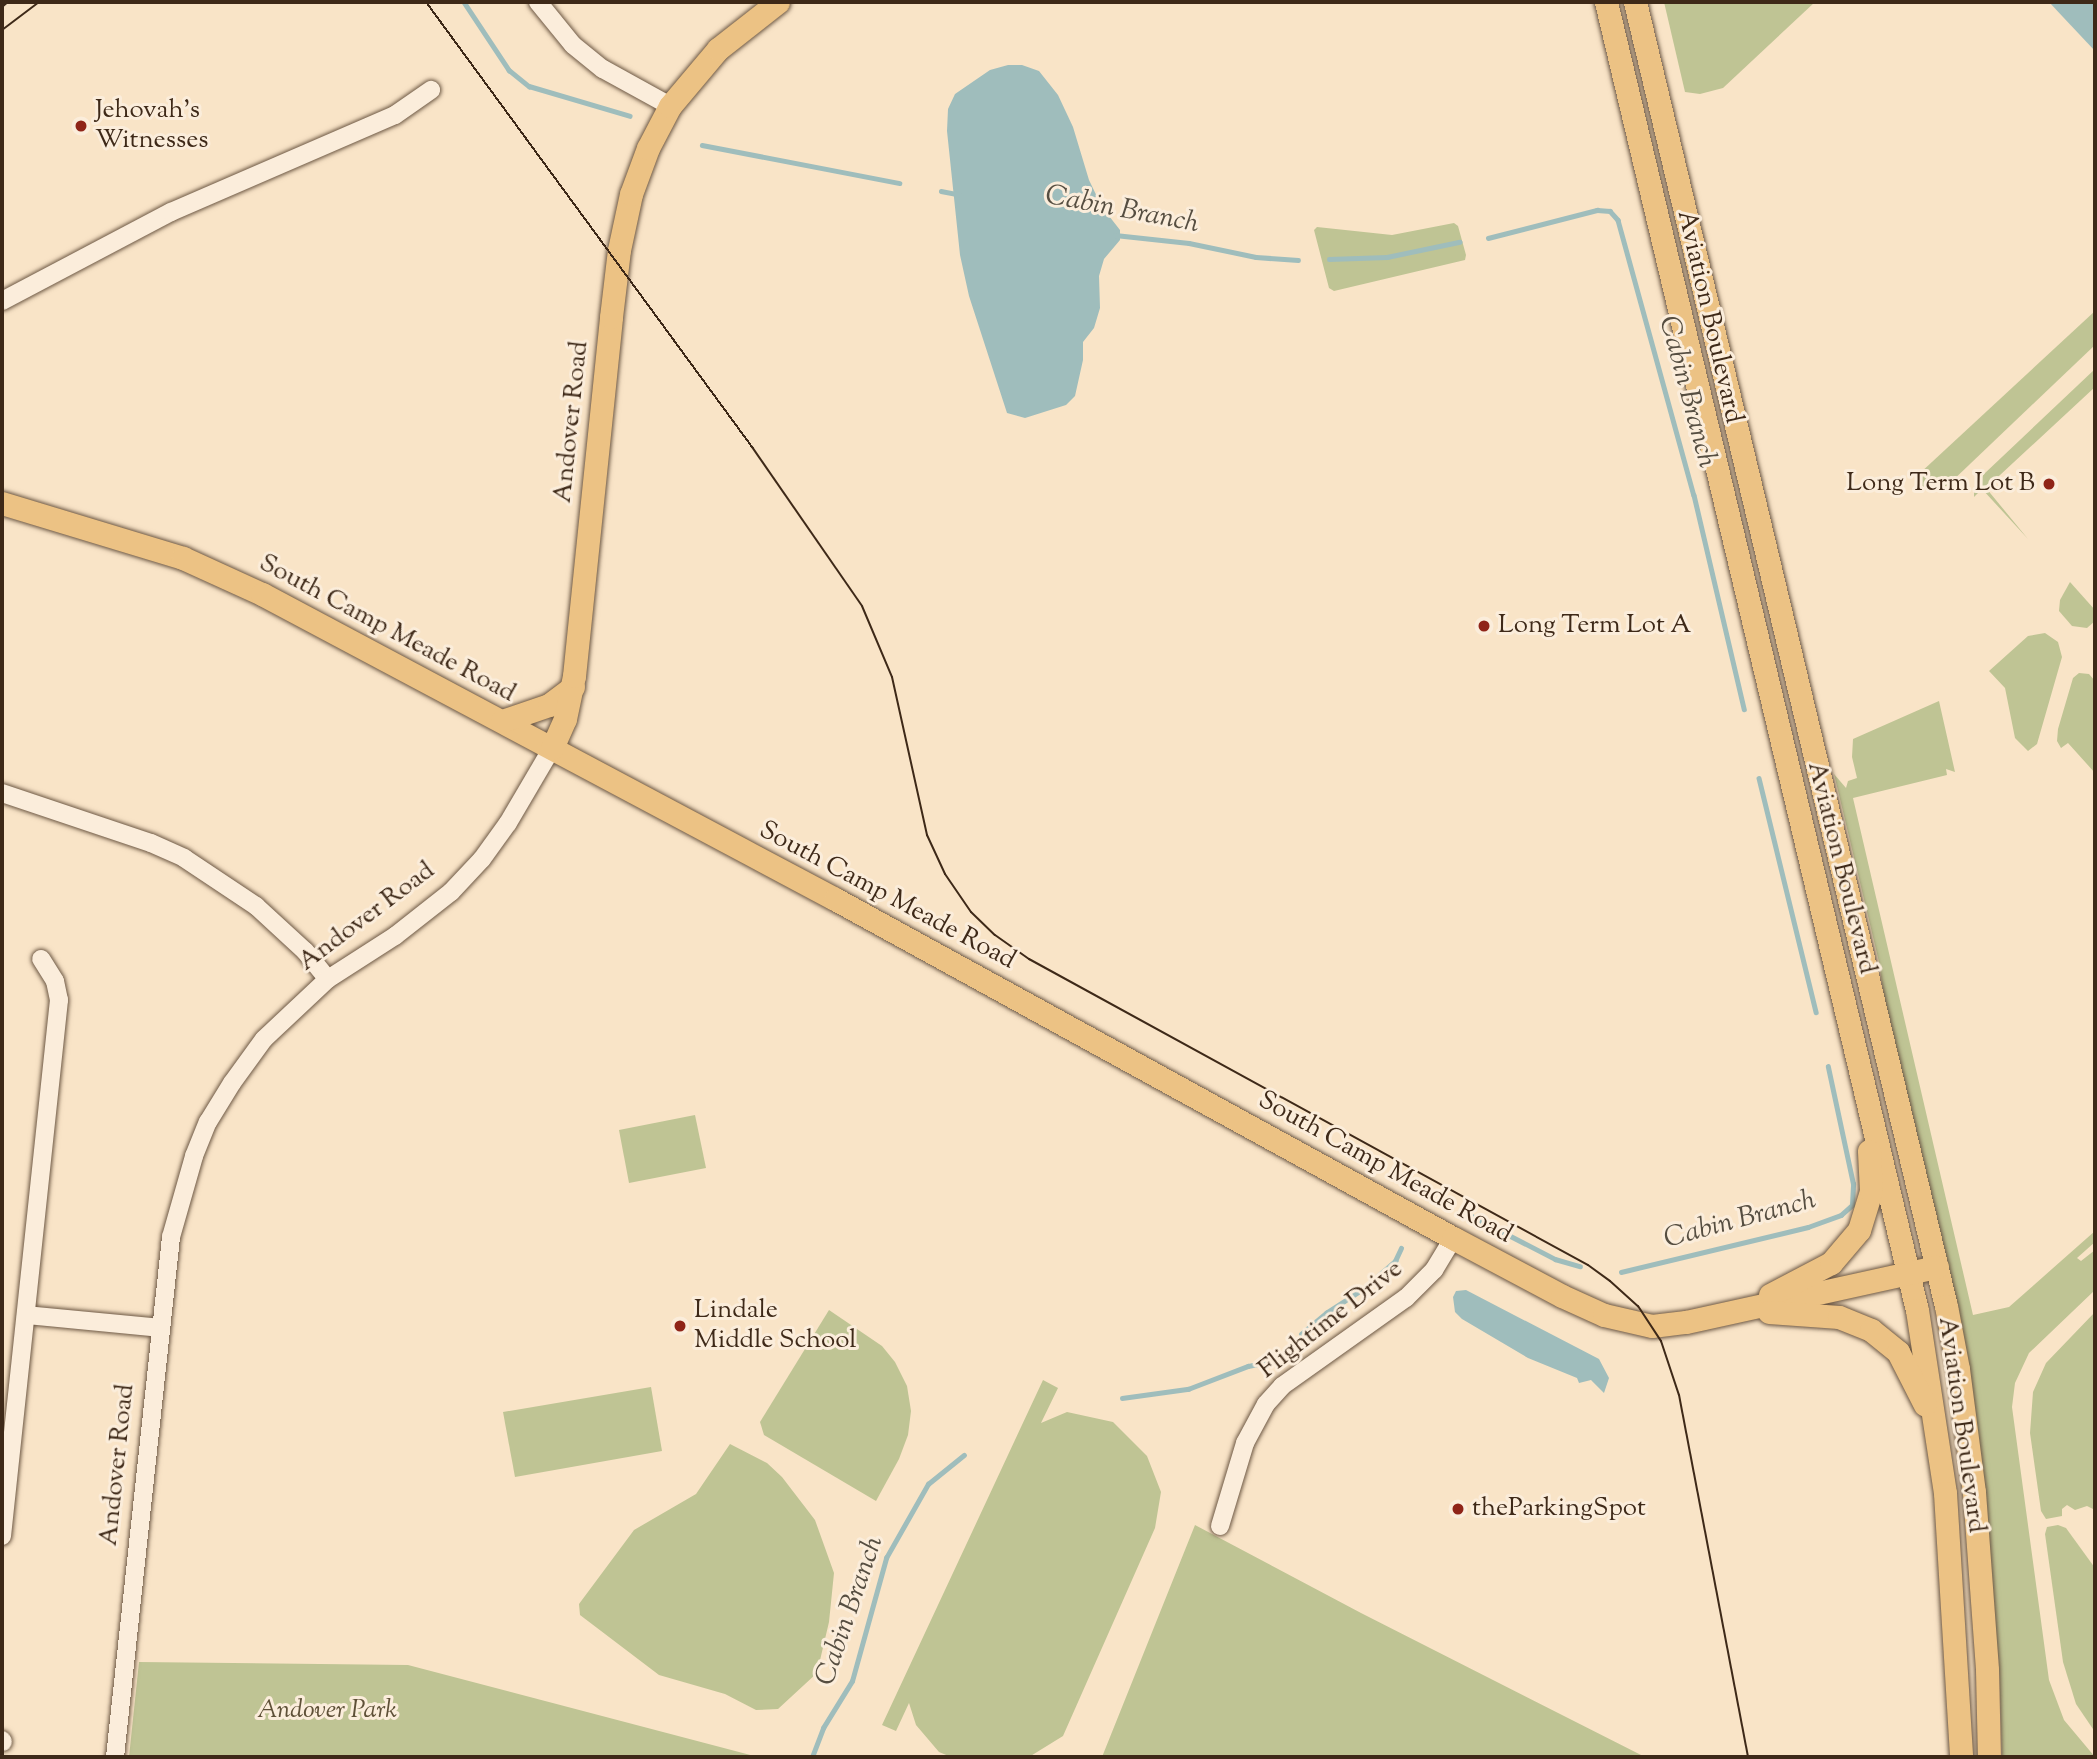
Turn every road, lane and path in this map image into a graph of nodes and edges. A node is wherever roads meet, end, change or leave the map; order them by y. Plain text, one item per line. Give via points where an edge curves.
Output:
1 (538, 2) edge
2 (778, 2) edge
3 (1606, 2) edge
4 (1635, 2) edge
5 (431, 90) dead end
6 (670, 106) junction
7 (1642, 155) junction
8 (1676, 172) junction
9 (2, 301) edge
10 (2, 503) edge
11 (573, 687) junction
12 (502, 721) junction
13 (552, 748) junction
14 (2, 793) edge
15 (41, 959) dead end
16 (328, 979) junction
17 (1860, 1068) junction
18 (1453, 1238) junction
19 (1937, 1266) junction
20 (1909, 1273) junction
21 (1741, 1311) junction
22 (26, 1315) junction
23 (160, 1328) junction
24 (7, 1430) edge
25 (1939, 1441) junction
26 (1220, 1526) dead end
27 (2, 1536) edge
28 (115, 1757) edge
29 (1961, 1757) edge
30 (1989, 1757) edge

1 - 6 street via 573,45 603,69
2 - 6 main road, Andover Road via 729,38
3 - 7 main road, Aviation Boulevard
4 - 8 main road, Aviation Boulevard
5 - 9 street via 395,115 171,212
6 - 11 main road, Andover Road via 639,170 621,239
7 - 8 main road
7 - 17 main road, Aviation Boulevard
8 - 19 main road, Aviation Boulevard
10 - 12 main road, South Camp Meade Road via 183,558 262,594
11 - 12 main road via 549,705
11 - 13 main road, Andover Road
12 - 13 main road, South Camp Meade Road
13 - 16 street, Andover Road via 508,823 451,892 396,936
13 - 18 main road, South Camp Meade Road
14 - 16 street via 184,858 256,906
15 - 22 street via 55,981 59,1000
16 - 23 street, Andover Road via 264,1040 208,1122 179,1198
17 - 20 main road, Aviation Boulevard
17 - 21 main road via 1871,1191 1859,1230 1831,1263
18 - 21 main road, South Camp Meade Road via 1562,1296 1629,1322 1661,1325
18 - 26 street, Flightime Drive via 1434,1270 1406,1298 1282,1386 1266,1404 1245,1443
19 - 20 main road
19 - 30 main road, Aviation Boulevard via 1958,1369 1973,1480
20 - 21 main road
20 - 25 main road, Aviation Boulevard
21 - 25 main road via 1839,1317 1871,1329 1908,1366
22 - 23 street
22 - 24 street
23 - 28 street, Andover Road
24 - 27 street
25 - 29 main road, Aviation Boulevard via 1951,1561

